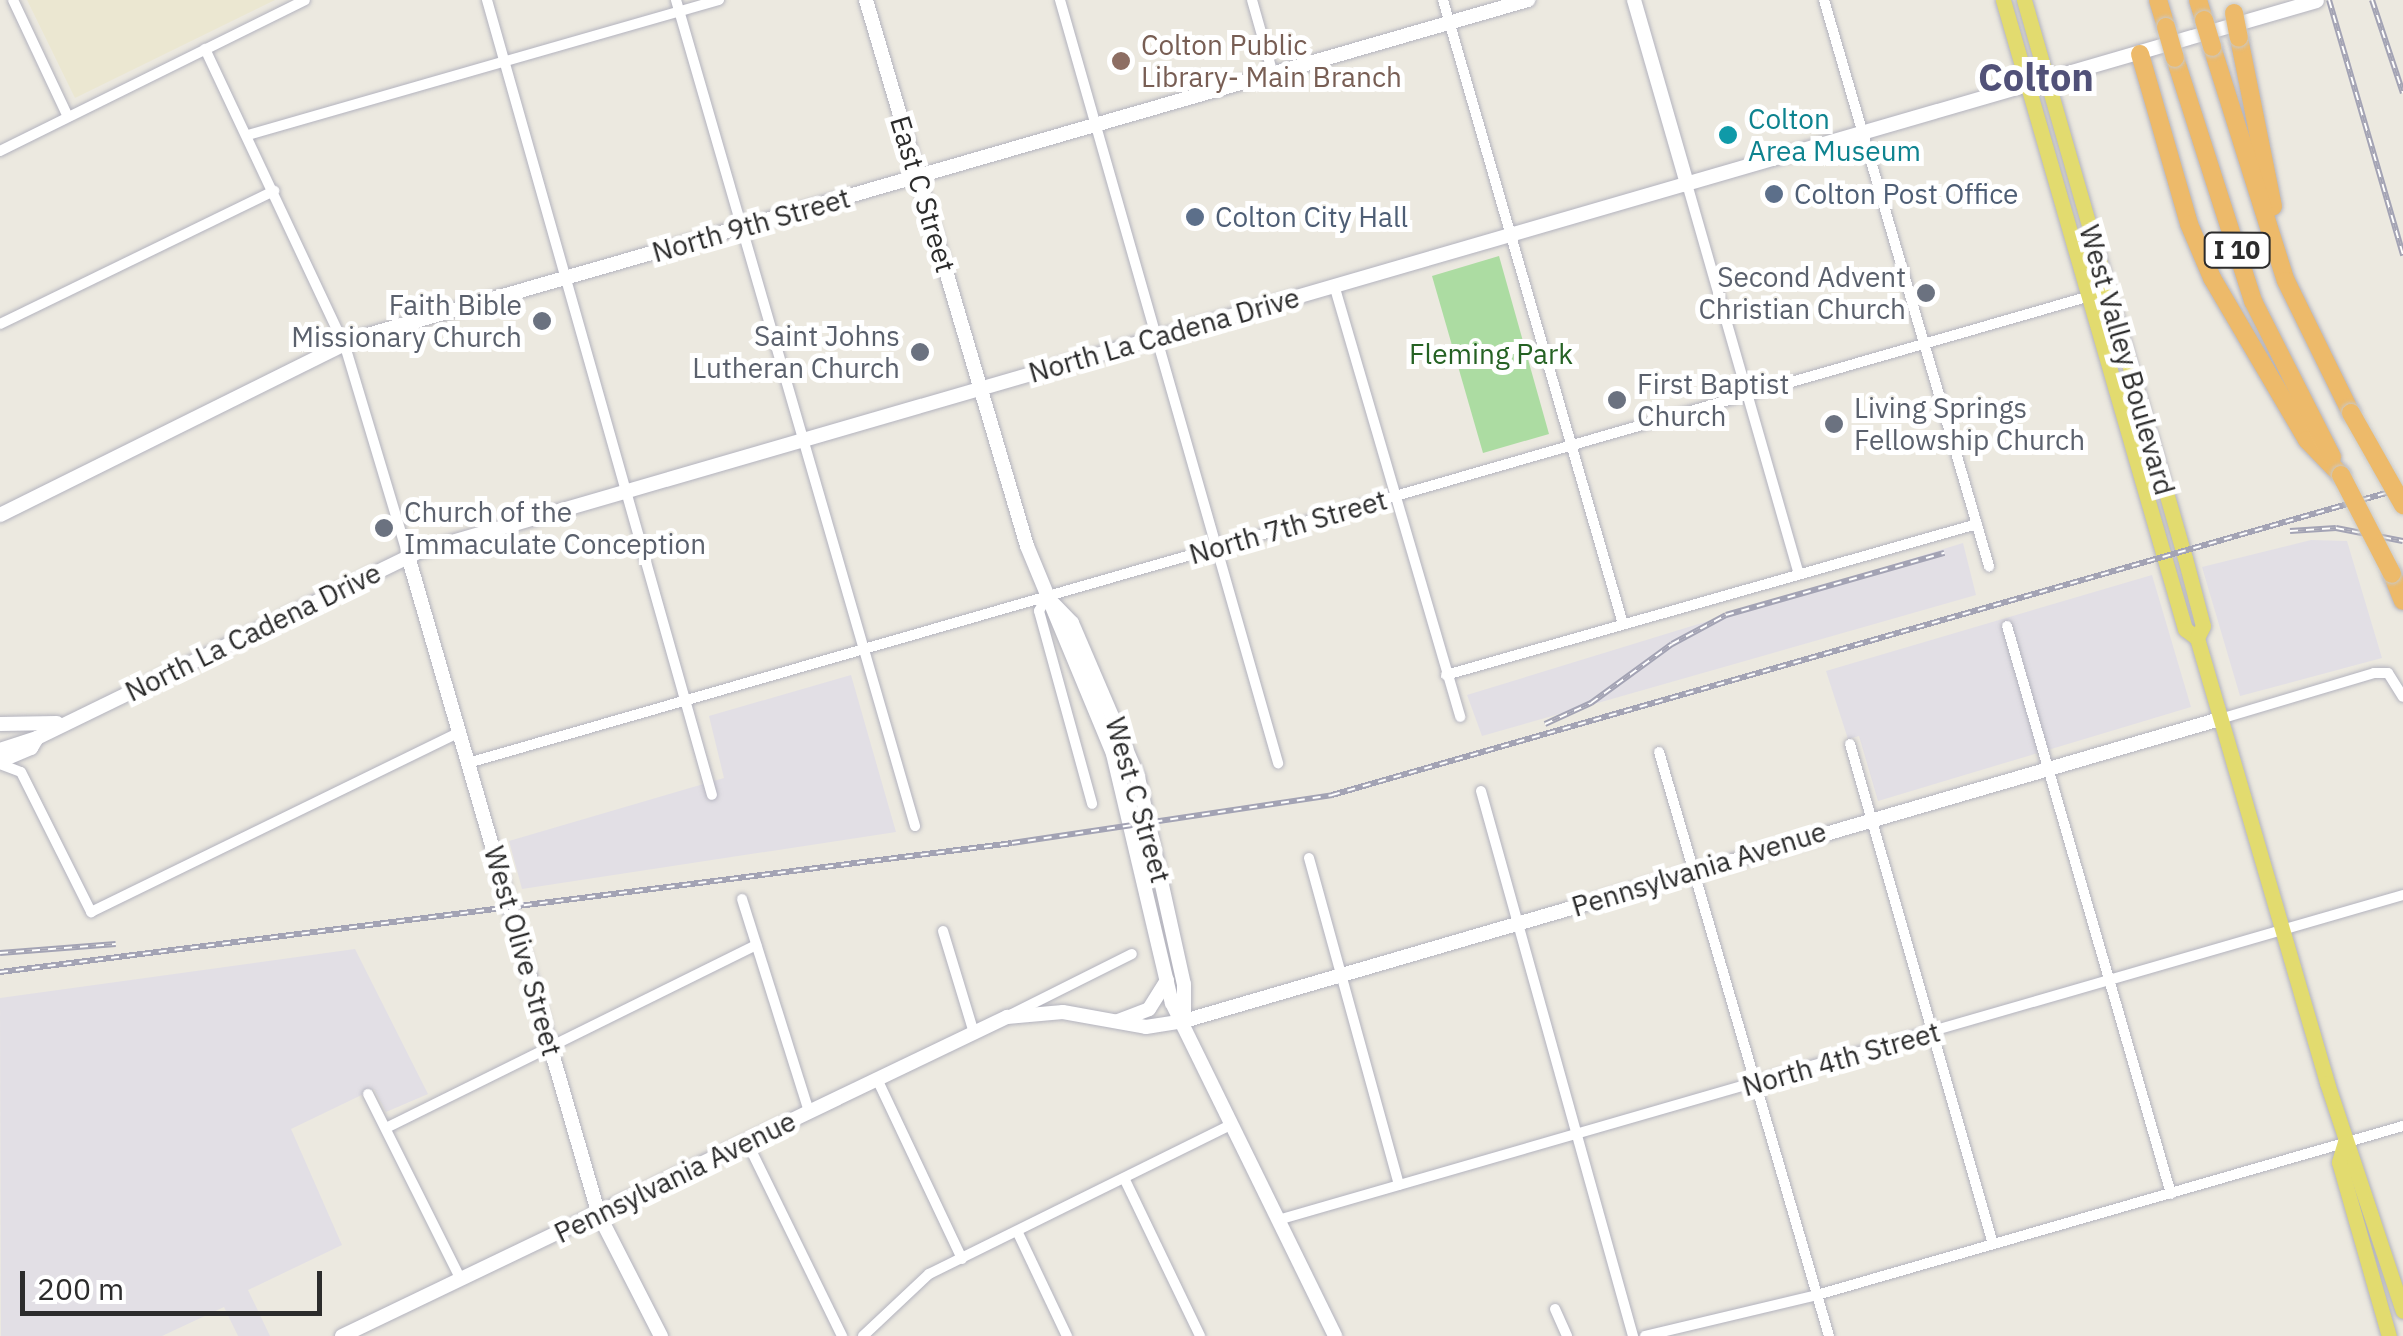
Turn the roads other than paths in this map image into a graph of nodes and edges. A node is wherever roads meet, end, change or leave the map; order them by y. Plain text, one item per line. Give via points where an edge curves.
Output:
1 (13, 0) edge
2 (305, 0) edge
3 (487, 0) edge
4 (719, 0) edge
5 (866, 0) edge
6 (1060, 0) edge
7 (1252, 0) edge
8 (1443, 0) edge
9 (1528, 0) edge
10 (1634, 0) edge
11 (1824, 0) edge
12 (2003, 0) edge
13 (2024, 0) edge
14 (2158, 0) edge
15 (2198, 0) edge
16 (2317, 1) edge
17 (678, 6) edge
18 (2232, 6) edge
19 (1450, 22) junction
20 (206, 50) junction
21 (2140, 54) junction
22 (506, 64) junction
23 (1273, 74) junction
24 (2046, 81) junction
25 (2028, 86) junction
26 (68, 117) junction
27 (1095, 125) junction
28 (1864, 133) junction
29 (248, 135) junction
30 (0, 150) edge
31 (918, 176) junction
32 (1687, 184) junction
33 (274, 191) junction
34 (742, 228) junction
35 (1510, 235) junction
36 (564, 278) junction
37 (2286, 281) junction
38 (1334, 285) junction
39 (2108, 291) junction
40 (2090, 297) junction
41 (0, 324) edge
42 (1156, 337) junction
43 (346, 346) junction
44 (1924, 346) junction
45 (980, 388) junction
46 (1748, 396) junction
47 (2127, 430) junction
48 (2313, 437) junction
49 (803, 439) junction
50 (1572, 446) junction
51 (2162, 477) junction
52 (626, 490) junction
53 (1396, 496) junction
54 (2403, 505) edge
55 (0, 515) edge
56 (1977, 524) junction
57 (1217, 547) junction
58 (408, 556) junction
59 (1990, 566) dead end
60 (1798, 574) junction
61 (1047, 596) junction
62 (2403, 601) edge
63 (1623, 624) junction
64 (2006, 626) dead end
65 (2197, 638) junction
66 (864, 649) junction
67 (1446, 674) junction
68 (2403, 697) edge
69 (686, 700) junction
70 (1460, 717) dead end
71 (2220, 720) junction
72 (68, 722) junction
73 (0, 724) edge
74 (460, 732) junction
75 (33, 743) junction
76 (1850, 744) dead end
77 (0, 750) edge
78 (1659, 752) dead end
79 (0, 762) edge
80 (468, 763) junction
81 (1278, 763) dead end
82 (2049, 771) junction
83 (20, 772) junction
84 (1481, 791) dead end
85 (712, 795) dead end
86 (1092, 804) dead end
87 (1872, 818) junction
88 (916, 826) dead end
89 (1309, 858) dead end
90 (1693, 871) junction
91 (2403, 895) edge
92 (742, 899) dead end
93 (1519, 923) junction
94 (943, 931) dead end
95 (2282, 932) junction
96 (756, 945) junction
97 (1132, 954) dead end
98 (1338, 976) junction
99 (1167, 980) junction
100 (2110, 982) junction
101 (1007, 1017) junction
102 (1184, 1021) junction
103 (1117, 1022) junction
104 (974, 1033) junction
105 (1933, 1033) junction
106 (551, 1046) junction
107 (876, 1078) junction
108 (1756, 1084) junction
109 (368, 1094) dead end
110 (810, 1112) junction
111 (1232, 1124) junction
112 (2403, 1126) edge
113 (386, 1128) junction
114 (1579, 1134) junction
115 (746, 1142) junction
116 (2345, 1142) junction
117 (1125, 1180) junction
118 (1399, 1185) junction
119 (2171, 1194) junction
120 (599, 1215) junction
121 (1278, 1220) junction
122 (1018, 1233) junction
123 (1993, 1244) junction
124 (962, 1259) junction
125 (461, 1280) junction
126 (1817, 1296) junction
127 (1555, 1309) dead end
128 (2403, 1312) edge
129 (342, 1336) edge
130 (659, 1336) edge
131 (842, 1336) edge
132 (863, 1336) edge
133 (1067, 1336) edge
134 (1200, 1336) edge
135 (1335, 1336) edge
136 (1567, 1336) edge
137 (1632, 1336) edge
138 (1645, 1336) edge
139 (1828, 1336) edge
140 (2389, 1336) edge

1 - 26 street
2 - 20 street
3 - 22 street
4 - 17 street
5 - 31 street, East C Street
6 - 27 street
7 - 23 street
8 - 19 street
9 - 19 street, North 9th Street
10 - 32 street
11 - 28 street
12 - 25 main road, West Valley Boulevard
13 - 24 main road, West Valley Boulevard
14 - 48 highway, I 10, bridge via 2253,301
15 - 37 highway, I 10, bridge
16 - 21 street, North La Cadena Drive
17 - 22 street
17 - 34 street
18 - 37 highway, bridge
19 - 23 street, North 9th Street
19 - 35 street
20 - 26 street
20 - 29 street
21 - 24 street, North La Cadena Drive
21 - 48 highway via 2204,260 2244,342
22 - 29 street
22 - 36 street
23 - 27 street, North 9th Street
24 - 25 street, North La Cadena Drive
24 - 39 main road, West Valley Boulevard
25 - 28 street, North La Cadena Drive
25 - 40 main road, West Valley Boulevard
26 - 30 street
27 - 31 street, North 9th Street
27 - 42 street
28 - 32 street, North La Cadena Drive
28 - 44 street
29 - 33 street
31 - 34 street, North 9th Street
31 - 45 street, East C Street
32 - 35 street, North La Cadena Drive
32 - 46 street
33 - 41 street
33 - 43 street
34 - 36 street, North 9th Street
34 - 49 street
35 - 38 street, North La Cadena Drive
35 - 50 street
36 - 43 street, North 9th Street
36 - 52 street
37 - 54 highway, I 10, bridge
38 - 42 street, North La Cadena Drive
38 - 53 street
39 - 40 street, North 7th Street
39 - 51 main road, West Valley Boulevard
40 - 44 street, North 7th Street
40 - 47 main road, West Valley Boulevard
42 - 45 street, North La Cadena Drive
42 - 57 street
43 - 55 street, North 9th Street
43 - 58 street
44 - 46 street, North 7th Street
44 - 56 street
45 - 49 street, North La Cadena Drive
45 - 61 street, West C Street
46 - 50 street, North 7th Street
46 - 60 street
47 - 51 main road via 2148,474
47 - 65 main road, West Valley Boulevard via 2185,629
48 - 62 highway, I 10, bridge via 2341,475
49 - 52 street, North La Cadena Drive
49 - 66 street
50 - 53 street, North 7th Street
50 - 63 street
51 - 65 main road, West Valley Boulevard via 2203,626
52 - 58 street, North La Cadena Drive
52 - 69 street
53 - 57 street, North 7th Street
53 - 67 street
56 - 59 street
56 - 60 street
57 - 61 street, North 7th Street
57 - 81 street
58 - 72 street, North La Cadena Drive
58 - 74 street, West Olive Street
60 - 63 street
61 - 66 street, North 7th Street
61 - 86 street via 1038,611
61 - 99 street, West C Street via 1113,754
61 - 102 street, West C Street via 1072,623 1138,777 1184,984
63 - 67 street
64 - 82 street
65 - 71 main road, West Valley Boulevard
66 - 69 street, North 7th Street
66 - 88 street
67 - 70 street
68 - 71 street, Pennsylvania Avenue via 2388,673
69 - 80 street, North 7th Street
69 - 85 street
71 - 82 street, Pennsylvania Avenue
71 - 95 main road, West Valley Boulevard
72 - 73 street
72 - 75 street, North La Cadena Drive
74 - 80 street, West Olive Street
74 - 83 street via 91,912
75 - 77 street, North La Cadena Drive
75 - 79 street, North La Cadena Drive
75 - 83 street
76 - 87 street
78 - 90 street
79 - 83 street
80 - 106 street, West Olive Street
82 - 87 street, Pennsylvania Avenue
82 - 100 street
84 - 93 street
87 - 90 street, Pennsylvania Avenue
87 - 105 street
89 - 98 street
90 - 93 street, Pennsylvania Avenue
90 - 108 street
91 - 95 street, North 4th Street
92 - 96 street
93 - 98 street, Pennsylvania Avenue
93 - 114 street
94 - 104 street
95 - 100 street, North 4th Street
95 - 116 main road, West Valley Boulevard
96 - 106 street
96 - 110 street
97 - 101 street, Pennsylvania Avenue
98 - 102 street, Pennsylvania Avenue
98 - 118 street
99 - 102 street, West C Street
99 - 103 street via 1150,1009
100 - 105 street, North 4th Street
100 - 119 street
101 - 103 street, Pennsylvania Avenue via 1063,1012
101 - 104 street, Pennsylvania Avenue
102 - 103 street, Pennsylvania Avenue via 1146,1027
102 - 111 street, West C Street
104 - 107 street, Pennsylvania Avenue
105 - 108 street, North 4th Street
105 - 123 street
106 - 113 street
106 - 120 street, West Olive Street
107 - 110 street, Pennsylvania Avenue
107 - 124 street
108 - 114 street, North 4th Street
108 - 126 street
109 - 113 street
110 - 115 street, Pennsylvania Avenue
111 - 117 street
111 - 121 street, West C Street
112 - 116 street
113 - 125 street
114 - 118 street, North 4th Street
114 - 137 street
115 - 120 street, Pennsylvania Avenue
115 - 131 street
116 - 119 street
116 - 128 main road, West Valley Boulevard via 2355,1152
116 - 140 main road, West Valley Boulevard via 2340,1162
117 - 122 street
117 - 134 street
118 - 121 street, North 4th Street
119 - 123 street
120 - 125 street, Pennsylvania Avenue
120 - 130 street, West Olive Street
121 - 135 street, West C Street
122 - 124 street
122 - 133 street
123 - 126 street
124 - 132 street via 929,1274
125 - 129 street, Pennsylvania Avenue
126 - 138 street
126 - 139 street
127 - 136 street

